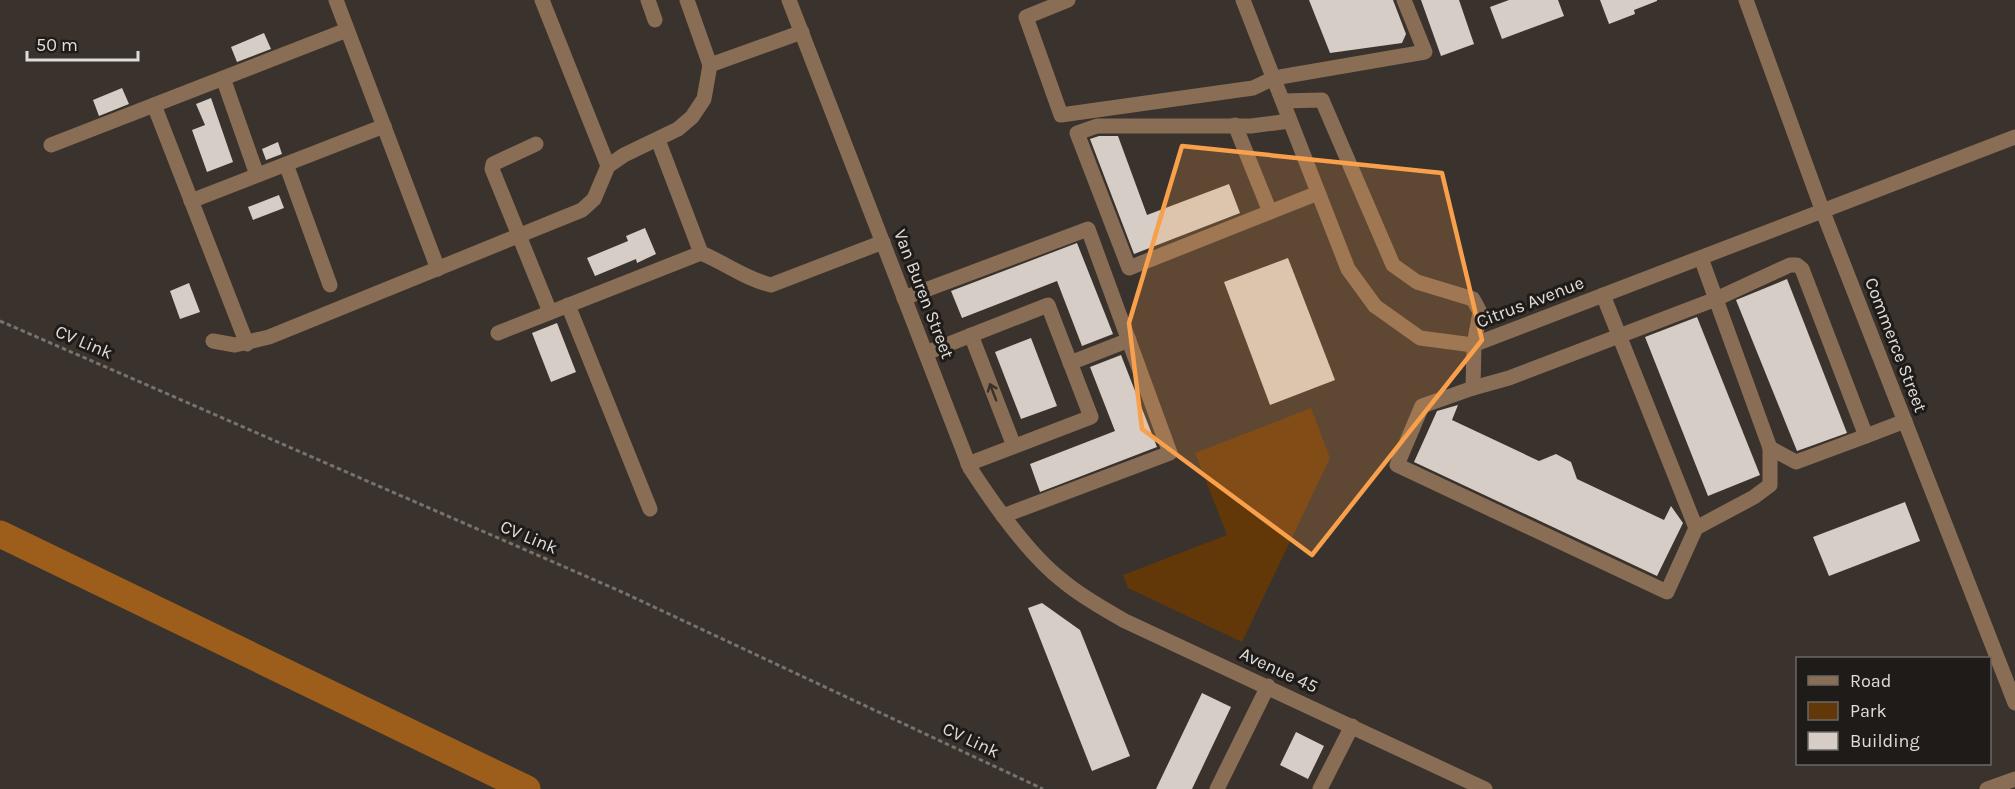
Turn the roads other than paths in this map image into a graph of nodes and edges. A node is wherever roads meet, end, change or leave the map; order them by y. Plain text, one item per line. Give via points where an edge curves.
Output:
1 (336, 0) edge
2 (542, 0) edge
3 (648, 0) edge
4 (687, 0) edge
5 (789, 0) edge
6 (1068, 0) edge
7 (1243, 0) edge
8 (1404, 0) edge
9 (1746, 0) edge
10 (655, 20) dead end
11 (347, 30) junction
12 (802, 32) junction
13 (710, 64) junction
14 (223, 78) junction
15 (1274, 78) junction
16 (1282, 101) junction
17 (154, 105) junction
18 (1290, 121) junction
19 (1234, 125) junction
20 (384, 126) junction
21 (2015, 137) edge
22 (658, 140) junction
23 (536, 144) dead end
24 (51, 145) dead end
25 (286, 164) junction
26 (608, 166) junction
27 (257, 175) junction
28 (1318, 192) junction
29 (191, 201) junction
30 (1270, 212) junction
31 (1823, 212) junction
32 (520, 236) junction
33 (883, 242) junction
34 (701, 253) junction
35 (1701, 258) junction
36 (438, 269) junction
37 (330, 285) dead end
38 (1603, 295) junction
39 (904, 298) junction
40 (1716, 299) junction
41 (568, 305) junction
42 (550, 312) junction
43 (498, 333) dead end
44 (971, 335) junction
45 (1619, 336) junction
46 (1129, 340) junction
47 (213, 341) dead end
48 (247, 344) junction
49 (1474, 345) junction
50 (926, 354) junction
51 (1070, 363) junction
52 (1473, 388) junction
53 (1905, 421) junction
54 (1866, 436) junction
55 (1014, 446) junction
56 (1770, 448) junction
57 (968, 464) junction
58 (650, 509) dead end
59 (1003, 516) junction
60 (1696, 528) junction
61 (1061, 580) joint
62 (1268, 686) junction
63 (2015, 703) edge
64 (1352, 726) junction
65 (2015, 779) edge
66 (1996, 788) edge
67 (1217, 789) edge
68 (1320, 789) edge
69 (1485, 789) edge

1 - 11 street
2 - 26 street
3 - 10 street
4 - 13 street
5 - 12 street, Van Buren Street
6 - 15 street via 1026,17 1061,115 1253,88
7 - 15 street, Citrus Avenue
8 - 15 street via 1425,52
9 - 31 street, Commerce Street
11 - 14 street
11 - 20 street
12 - 13 street
12 - 33 street, Van Buren Street
13 - 22 street via 704,99 692,117
14 - 17 street
14 - 27 street
15 - 16 street, Citrus Avenue
16 - 18 street, Citrus Avenue
16 - 49 street via 1322,100 1393,265 1417,282 1473,299 1480,312
17 - 24 street
17 - 29 street
18 - 19 street
18 - 28 street, Citrus Avenue
19 - 30 street
19 - 30 street via 1097,126 1077,133 1129,268
20 - 25 street
20 - 36 street
21 - 31 street, Citrus Avenue
22 - 26 street
22 - 34 street
23 - 32 street via 493,164 492,169
25 - 27 street
25 - 37 street
26 - 32 street via 594,199 582,210
27 - 29 street
28 - 30 street
28 - 49 street, Citrus Avenue via 1348,269 1375,306 1420,338
29 - 48 street
31 - 35 street, Citrus Avenue
31 - 53 street, Commerce Street
32 - 36 street
32 - 42 street
33 - 34 street via 771,285
33 - 39 street, Van Buren Street
34 - 41 street
35 - 38 street, Citrus Avenue
35 - 40 street
36 - 48 street
38 - 45 street
38 - 49 street, Citrus Avenue
39 - 46 street via 1089,229
39 - 50 street, Van Buren Street
40 - 45 street
40 - 54 street via 1797,265
40 - 56 street
41 - 42 street
41 - 58 street
42 - 43 street
44 - 50 street
44 - 51 street via 1048,305
55 -> 44 street
45 - 52 street
45 - 60 street
46 - 51 street
46 - 59 street via 1170,453
47 - 48 street
49 - 52 street
50 - 57 street, Van Buren Street
51 - 55 street via 1090,417
52 - 60 street via 1422,406 1397,465 1667,592
53 - 54 street
53 - 63 street, Commerce Street
54 - 56 street via 1796,462
55 - 57 street
56 - 60 street via 1770,485
57 - 59 street, Van Buren Street
59 - 61 street, Van Buren Street
61 - 62 street, Avenue 45 via 1125,621
62 - 64 street, Avenue 45
62 - 67 street
64 - 68 street
64 - 69 street, Avenue 45
65 - 66 street

